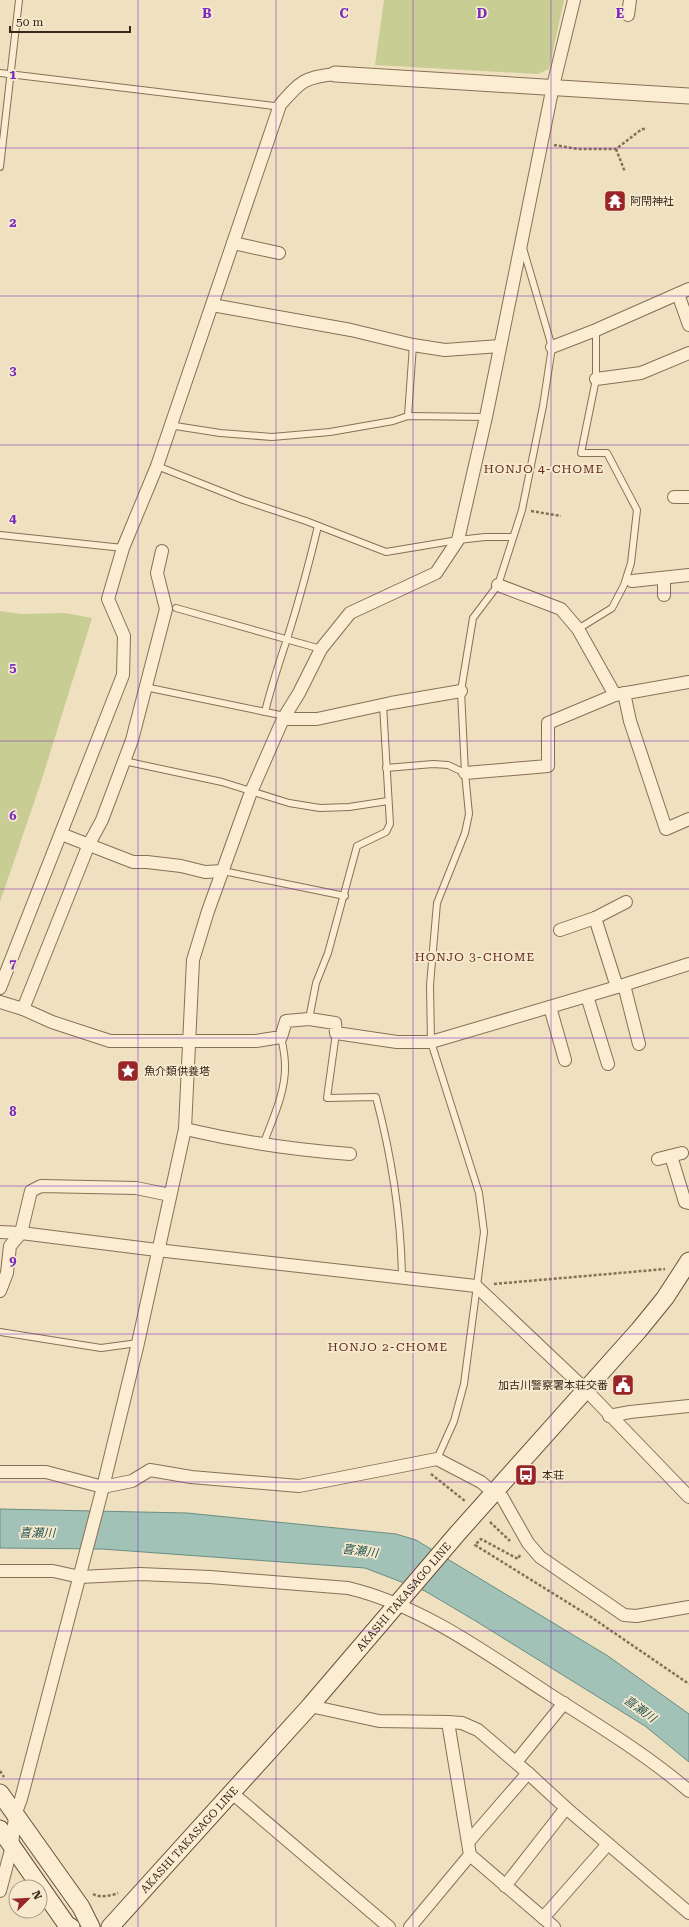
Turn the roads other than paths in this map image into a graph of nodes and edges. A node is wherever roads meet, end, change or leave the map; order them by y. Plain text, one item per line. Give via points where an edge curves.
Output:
1 (19, 0) edge
2 (574, 0) edge
3 (630, 0) edge
4 (628, 14) dead end
5 (0, 73) edge
6 (10, 74) junction
7 (335, 74) joint
8 (553, 86) junction
9 (689, 96) edge
10 (274, 106) dead end
11 (0, 167) edge
12 (233, 243) junction
13 (522, 244) junction
14 (279, 253) dead end
15 (684, 292) edge
16 (212, 305) junction
17 (689, 325) edge
18 (596, 330) junction
19 (413, 345) junction
20 (500, 346) junction
21 (552, 347) junction
22 (689, 353) edge
23 (596, 379) junction
24 (408, 416) junction
25 (486, 417) junction
26 (169, 425) junction
27 (157, 466) junction
28 (674, 497) dead end
29 (689, 497) edge
30 (318, 526) junction
31 (0, 535) edge
32 (513, 537) junction
33 (458, 540) junction
34 (123, 548) junction
35 (162, 551) dead end
36 (689, 575) edge
37 (664, 578) junction
38 (632, 581) dead end
39 (498, 585) junction
40 (664, 595) dead end
41 (176, 608) dead end
42 (578, 629) junction
43 (287, 640) junction
44 (321, 649) junction
45 (689, 682) edge
46 (145, 687) junction
47 (461, 691) junction
48 (620, 694) junction
49 (383, 705) junction
50 (264, 712) junction
51 (284, 718) junction
52 (124, 761) junction
53 (386, 768) junction
54 (465, 773) junction
55 (251, 792) junction
56 (388, 801) junction
57 (689, 819) edge
58 (61, 834) junction
59 (89, 844) junction
60 (224, 871) junction
61 (345, 896) junction
62 (626, 902) dead end
63 (595, 918) junction
64 (560, 930) dead end
65 (689, 964) edge
66 (620, 986) junction
67 (0, 988) edge
68 (587, 996) junction
69 (0, 1002) edge
70 (550, 1007) junction
71 (23, 1009) junction
72 (309, 1018) junction
73 (336, 1033) junction
74 (281, 1037) junction
75 (189, 1042) junction
76 (431, 1042) junction
77 (640, 1044) dead end
78 (565, 1060) dead end
79 (608, 1064) dead end
80 (185, 1129) junction
81 (263, 1145) junction
82 (350, 1154) dead end
83 (658, 1160) dead end
84 (170, 1194) junction
85 (689, 1203) edge
86 (0, 1232) edge
87 (21, 1233) junction
88 (157, 1250) junction
89 (688, 1265) edge
90 (402, 1278) junction
91 (476, 1286) junction
92 (0, 1291) edge
93 (0, 1332) edge
94 (138, 1343) junction
95 (585, 1389) junction
96 (689, 1406) edge
97 (609, 1416) junction
98 (437, 1459) junction
99 (0, 1472) edge
100 (103, 1487) junction
101 (494, 1493) junction
102 (689, 1497) edge
103 (0, 1571) edge
104 (80, 1577) junction
105 (399, 1603) junction
106 (689, 1607) edge
107 (564, 1703) junction
108 (310, 1706) junction
109 (448, 1722) junction
110 (516, 1762) junction
111 (528, 1773) junction
112 (689, 1791) edge
113 (0, 1793) edge
114 (232, 1793) junction
115 (566, 1808) junction
116 (15, 1815) junction
117 (0, 1829) edge
118 (469, 1841) junction
119 (608, 1844) junction
120 (12, 1846) junction
121 (470, 1855) junction
122 (505, 1886) junction
123 (0, 1891) edge
124 (689, 1913) edge
125 (543, 1918) junction
126 (71, 1927) edge
127 (91, 1927) edge
128 (110, 1927) edge
129 (389, 1927) edge
130 (410, 1927) edge
131 (554, 1927) edge

1 - 6 lane
2 - 8 street
3 - 4 street
5 - 6 lane
6 - 10 lane
6 - 11 lane
7 - 8 street
7 - 12 street via 313,76 298,84 280,104
8 - 9 street
8 - 13 street
12 - 14 street
12 - 16 street
13 - 20 street
13 - 21 lane
15 - 17 street
15 - 18 street
16 - 19 street via 351,330
16 - 26 street
18 - 21 street
18 - 23 lane
19 - 20 street via 445,350
19 - 24 lane
20 - 25 street
21 - 32 lane via 542,414 522,510
22 - 23 street via 641,373
23 - 42 lane via 582,453 607,453 637,510 631,563 624,585 612,608
24 - 25 lane
24 - 26 lane via 330,432 272,438
25 - 33 street
26 - 27 street
27 - 30 lane
27 - 34 street
28 - 29 street
30 - 33 lane via 386,552
30 - 43 lane
31 - 34 lane
32 - 33 lane
32 - 39 lane
33 - 44 street via 436,573 350,613
34 - 58 street via 108,599 124,636 123,675
35 - 46 street via 157,573 166,609
36 - 37 street
37 - 38 street
37 - 40 street
39 - 42 street via 561,609
39 - 47 lane via 473,618
41 - 43 lane
42 - 48 street
43 - 44 lane
43 - 50 lane
44 - 51 street
45 - 48 street
46 - 50 lane
46 - 52 street
47 - 49 street
47 - 54 lane
48 - 54 street via 548,723 548,766
48 - 57 street via 666,829
49 - 51 street via 317,719
49 - 53 lane
50 - 51 lane
51 - 55 street
52 - 55 lane via 222,782
52 - 59 street via 102,820
53 - 54 lane via 433,764 448,765
53 - 56 lane
54 - 76 lane via 469,814 465,833 437,903 430,985
55 - 56 lane via 289,803 320,808 350,807
55 - 60 street
56 - 61 lane via 390,824 386,832 357,846
58 - 59 street
58 - 67 street
59 - 60 street via 133,862 181,866 205,872
59 - 71 street
60 - 61 lane
60 - 75 street via 193,960
61 - 72 lane via 316,983
62 - 63 street
63 - 64 street
63 - 66 street
65 - 66 street
66 - 68 street
66 - 77 street
68 - 70 street
68 - 79 street
69 - 71 street
70 - 76 street
70 - 78 street
71 - 75 street via 52,1022 110,1041
72 - 73 street via 335,1023
72 - 74 street via 286,1021
73 - 76 street via 398,1042
73 - 90 lane via 328,1098 376,1097 394,1173
74 - 75 street via 256,1041
74 - 81 lane via 285,1054 285,1073 281,1094
75 - 80 street
76 - 91 lane via 479,1193 484,1232
80 - 81 street
80 - 84 street
81 - 82 street
83 - 85 street via 676,1154 685,1202
84 - 87 street via 136,1188 40,1186 31,1191
84 - 88 street
86 - 87 street
87 - 88 street
87 - 92 street via 10,1246 6,1274
88 - 90 street
88 - 94 street
89 - 95 main road, AKASHI TAKASAGO LINE via 648,1319
90 - 91 street
91 - 95 street
91 - 98 lane via 464,1384 454,1421
93 - 94 lane via 101,1348
94 - 100 street
95 - 97 street
95 - 101 main road, AKASHI TAKASAGO LINE
96 - 97 street
97 - 102 street
98 - 100 street via 299,1486 192,1477 150,1470 132,1482
98 - 101 street via 481,1482
99 - 100 street via 46,1472
100 - 104 street
101 - 105 main road, AKASHI TAKASAGO LINE
101 - 106 street via 502,1497 528,1543 540,1557 624,1616
103 - 104 street via 52,1571
104 - 105 street via 140,1574 348,1588
104 - 116 street
105 - 107 street via 465,1639
105 - 108 main road, AKASHI TAKASAGO LINE
107 - 110 street
107 - 112 street via 603,1728
108 - 109 street via 379,1721
108 - 114 main road, AKASHI TAKASAGO LINE
109 - 110 street via 462,1723 478,1730
109 - 118 street
110 - 111 street
111 - 115 street
111 - 118 street
113 - 116 main road
114 - 128 main road, AKASHI TAKASAGO LINE
114 - 129 street
115 - 119 street
115 - 122 street
116 - 120 street
116 - 127 main road via 81,1908
117 - 120 main road
118 - 121 street
119 - 124 street
119 - 125 street
120 - 123 street
120 - 126 main road
121 - 122 street
121 - 130 street
122 - 125 street
125 - 131 street

